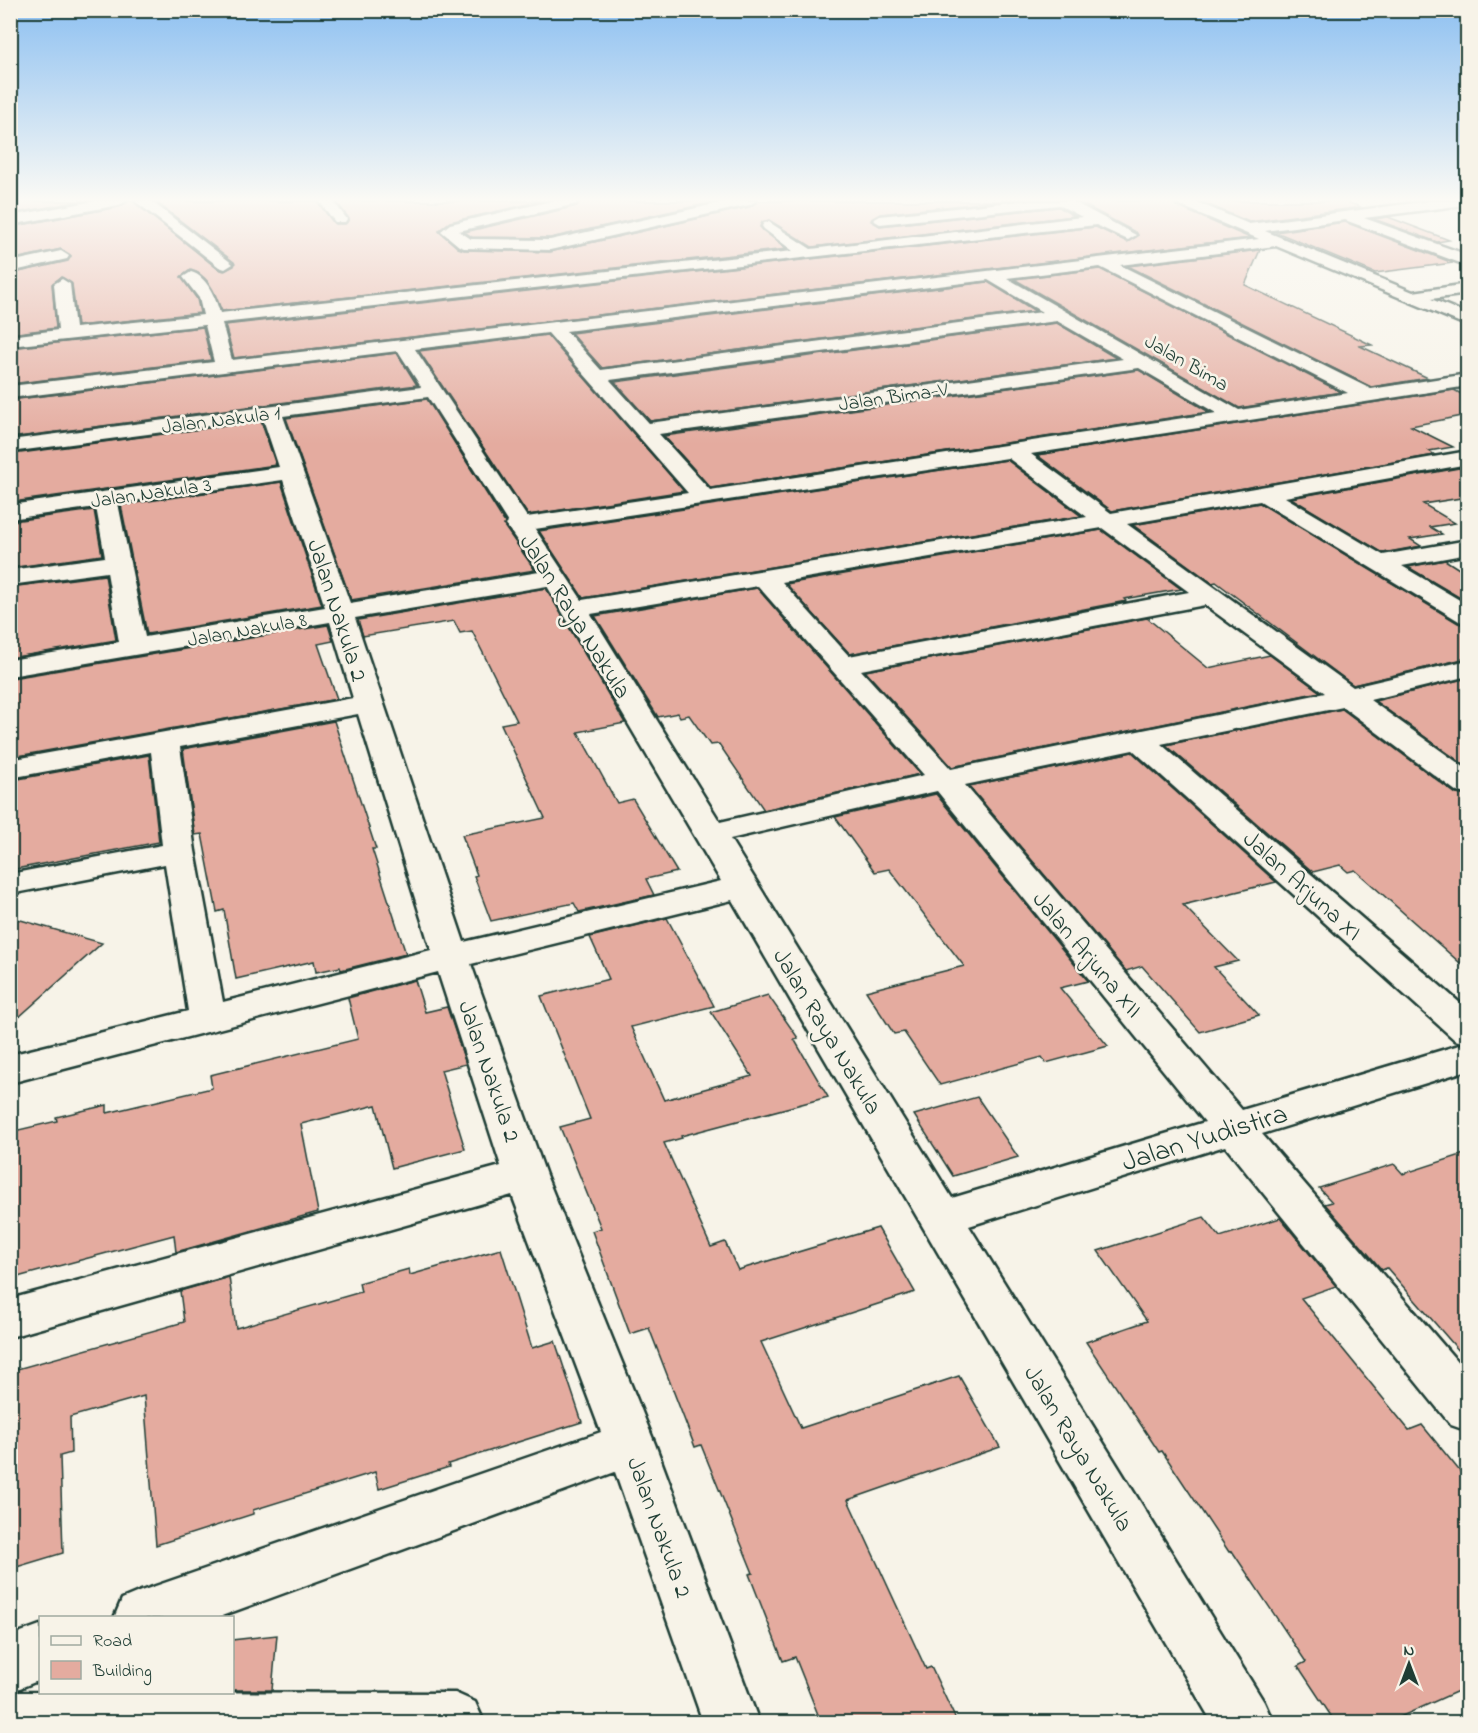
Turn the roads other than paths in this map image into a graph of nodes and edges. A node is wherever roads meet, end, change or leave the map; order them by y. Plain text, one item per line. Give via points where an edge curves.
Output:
1 (197, 282) edge
2 (543, 282) edge
3 (582, 282) edge
4 (942, 282) edge
5 (993, 282) edge
6 (1142, 282) edge
7 (1375, 282) edge
8 (62, 284) dead end
9 (1467, 289) edge
10 (1411, 297) junction
11 (1059, 315) junction
12 (214, 318) junction
13 (624, 320) junction
14 (1467, 321) edge
15 (554, 329) junction
16 (67, 335) junction
17 (10, 340) edge
18 (404, 346) junction
19 (1143, 362) junction
20 (225, 367) junction
21 (597, 376) junction
22 (112, 380) junction
23 (1461, 385) edge
24 (432, 391) junction
25 (10, 392) edge
26 (1365, 394) junction
27 (271, 412) junction
28 (1234, 416) junction
29 (130, 430) junction
30 (642, 430) junction
31 (10, 446) edge
32 (1012, 452) junction
33 (1467, 457) edge
34 (291, 472) junction
35 (1264, 494) junction
36 (704, 497) junction
37 (106, 499) junction
38 (10, 512) edge
39 (1108, 520) junction
40 (518, 525) junction
41 (1467, 547) edge
42 (117, 563) junction
43 (1377, 563) junction
44 (554, 577) junction
45 (764, 577) junction
46 (10, 578) edge
47 (1210, 596) junction
48 (575, 609) junction
49 (340, 613) junction
50 (1467, 616) edge
51 (134, 648) junction
52 (844, 665) junction
53 (10, 668) edge
54 (1467, 668) edge
55 (1348, 697) junction
56 (368, 704) junction
57 (1139, 740) junction
58 (164, 741) junction
59 (10, 769) edge
60 (944, 780) junction
61 (1467, 785) edge
62 (709, 834) junction
63 (179, 850) junction
64 (10, 884) edge
65 (741, 887) junction
66 (451, 957) junction
67 (208, 1020) junction
68 (1467, 1031) edge
69 (1467, 1056) edge
70 (10, 1069) edge
71 (1233, 1128) junction
72 (525, 1175) junction
73 (940, 1218) junction
74 (10, 1318) edge
75 (1467, 1410) edge
76 (630, 1444) junction
77 (144, 1616) edge
78 (39, 1653) edge
79 (10, 1664) edge
80 (10, 1721) edge
81 (455, 1722) edge
82 (731, 1722) edge
83 (1244, 1722) edge

1 - 12 street via 213,296
2 - 12 street
3 - 13 street
4 - 13 street
5 - 11 street, Jalan Bima
6 - 26 street
7 - 10 street
8 - 16 street
9 - 10 street
10 - 14 street
11 - 19 street, Jalan Bima
11 - 21 street
12 - 16 street
12 - 20 street
13 - 15 street
15 - 18 street
15 - 21 street
16 - 17 street
18 - 20 street
18 - 24 street, Jalan Raya Nakula
19 - 28 street, Jalan Bima
19 - 30 street, Jalan Bima-V
20 - 22 street
21 - 30 street
22 - 25 street
22 - 29 street
23 - 26 street
24 - 27 street, Jalan Nakula 1
24 - 40 street, Jalan Raya Nakula
26 - 28 street
27 - 29 street, Jalan Nakula 1
27 - 34 street, Jalan Nakula 2
28 - 32 street
29 - 31 street, Jalan Nakula 1
30 - 36 street
32 - 36 street
32 - 39 street
33 - 35 street
34 - 37 street, Jalan Nakula 3
34 - 49 street, Jalan Nakula 2
35 - 39 street
35 - 43 street
36 - 40 street
37 - 38 street, Jalan Nakula 3
37 - 42 street
39 - 45 street
39 - 47 street
40 - 44 street, Jalan Raya Nakula
41 - 43 street
42 - 46 street
42 - 51 street
43 - 50 street
44 - 48 street, Jalan Raya Nakula
44 - 49 street, Jalan Nakula 8
45 - 48 street
45 - 52 street, Jalan Arjuna XII
47 - 52 street
47 - 55 street
48 - 62 street, Jalan Raya Nakula
49 - 51 street, Jalan Nakula 8
49 - 56 street, Jalan Nakula 2
51 - 53 street, Jalan Nakula 8
52 - 60 street, Jalan Arjuna XII
54 - 55 street
55 - 57 street
55 - 61 street
56 - 58 street
56 - 66 street, Jalan Nakula 2
57 - 60 street
57 - 68 street, Jalan Arjuna XI
58 - 59 street
58 - 63 street
60 - 62 street
60 - 71 street, Jalan Arjuna XII
62 - 65 street, Jalan Raya Nakula
63 - 64 street
63 - 67 street
65 - 66 street
65 - 73 street, Jalan Raya Nakula
66 - 67 street
66 - 72 street, Jalan Nakula 2
67 - 70 street
69 - 71 street, Jalan Yudistira
71 - 73 street, Jalan Yudistira
71 - 75 street, Jalan Arjuna XII
72 - 74 street
72 - 76 street, Jalan Nakula 2
73 - 83 street, Jalan Raya Nakula
76 - 77 street
76 - 82 street, Jalan Nakula 2
78 - 79 street
80 - 81 street

